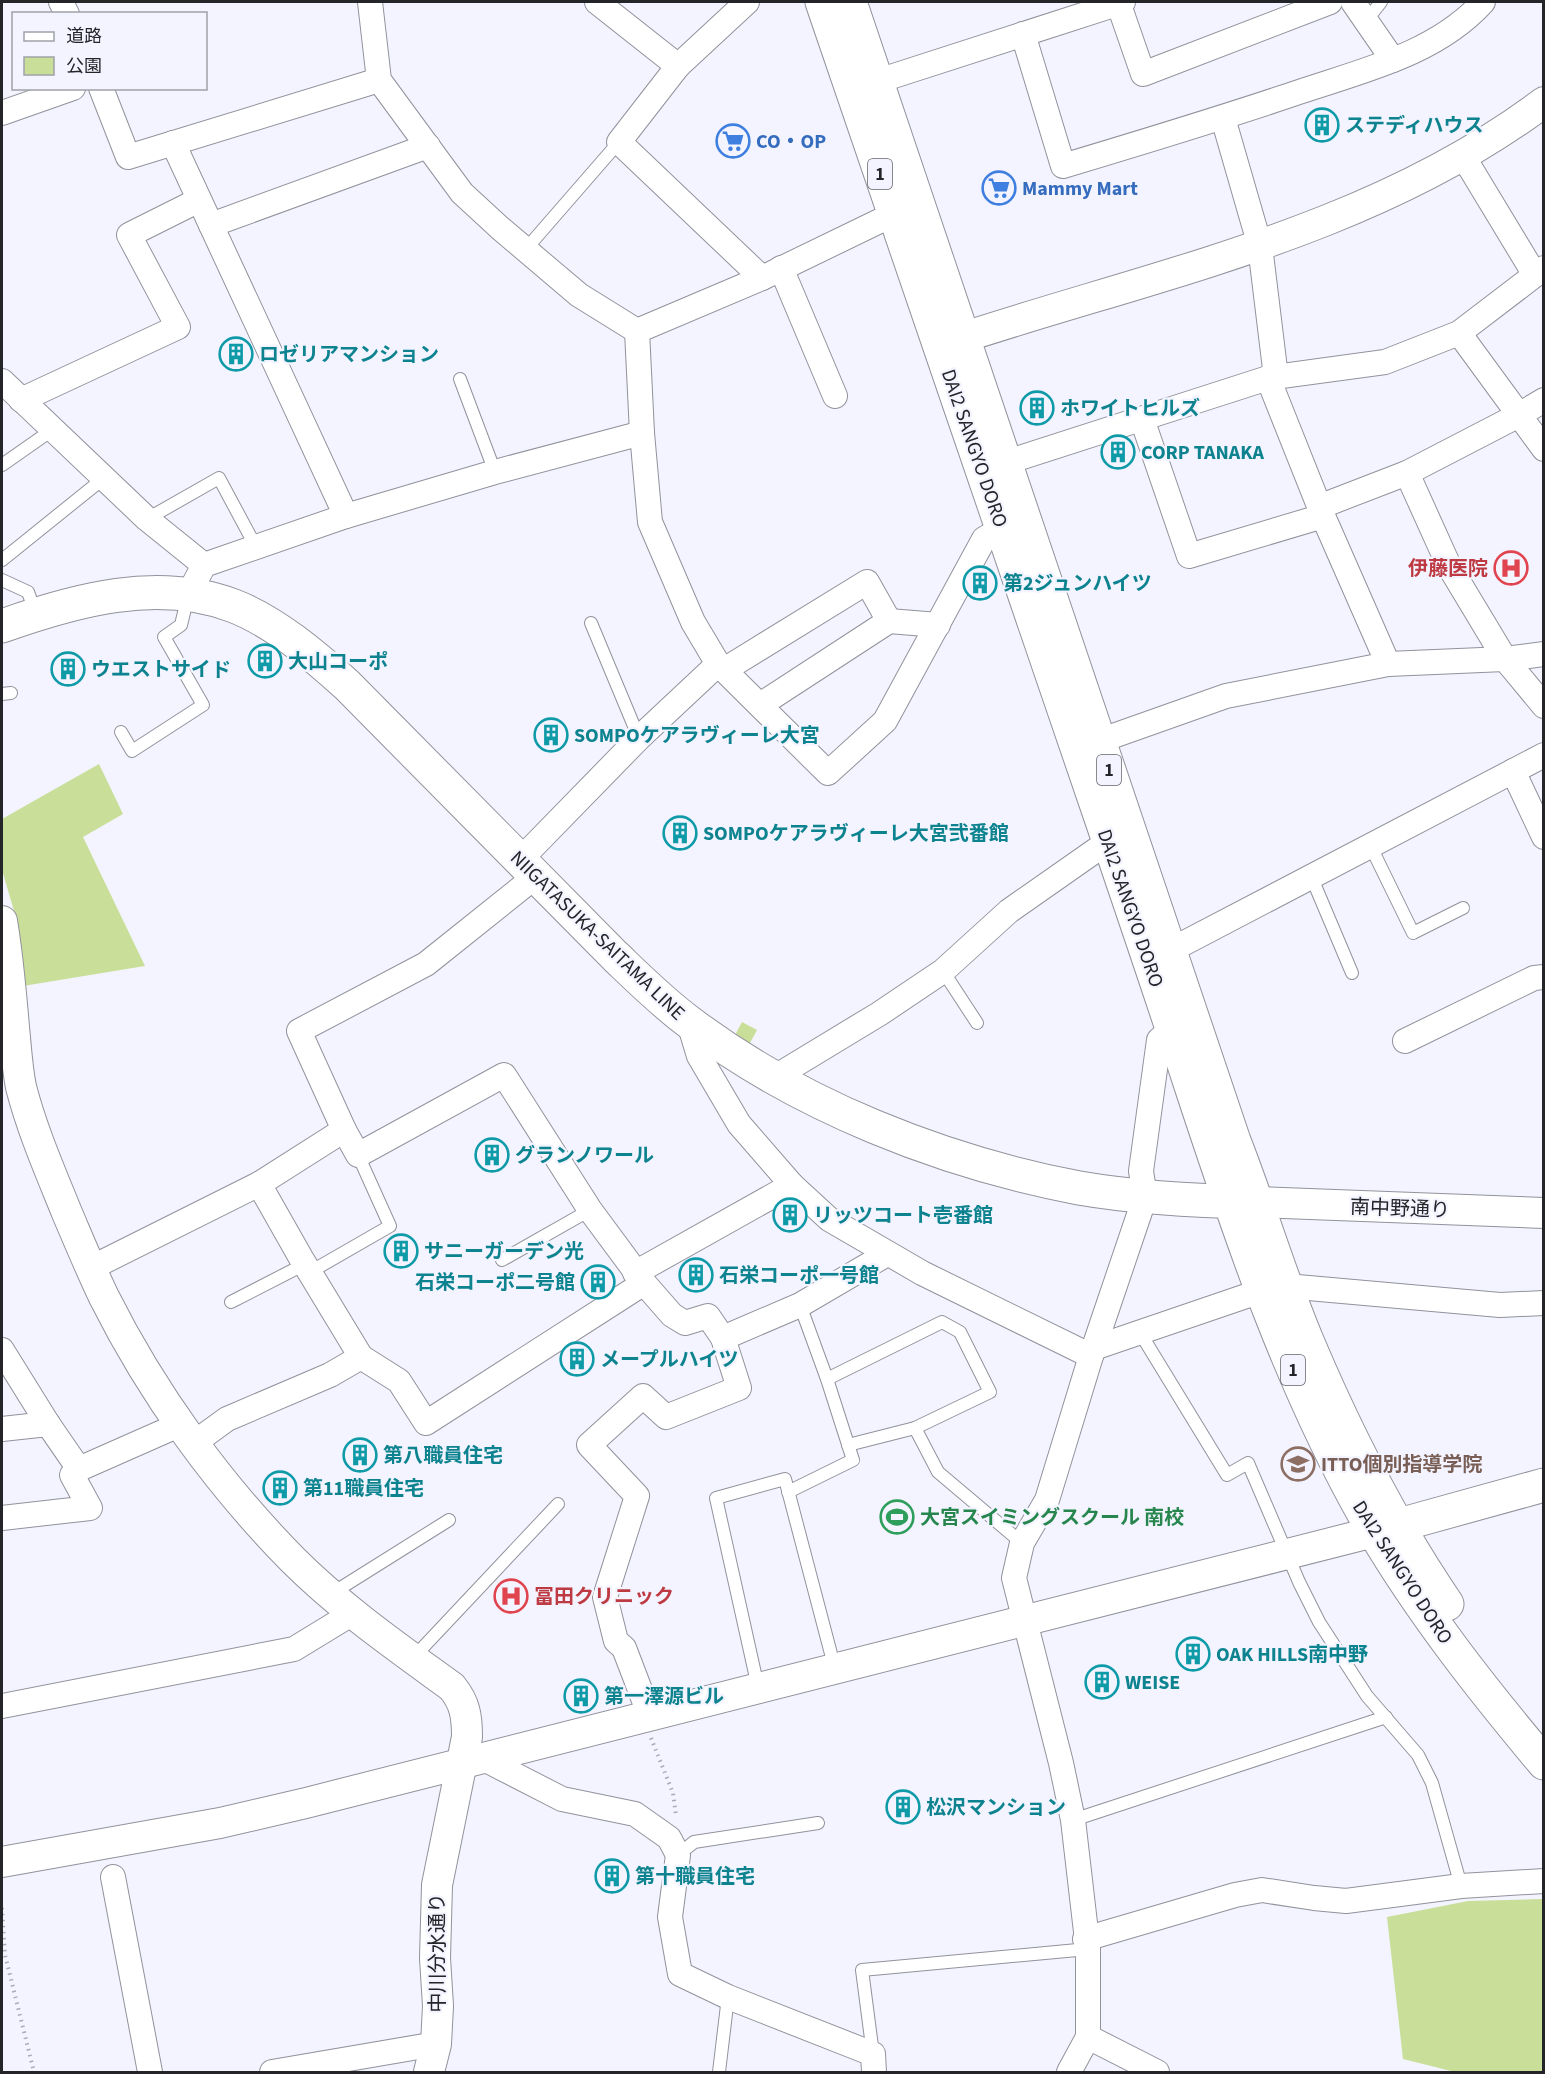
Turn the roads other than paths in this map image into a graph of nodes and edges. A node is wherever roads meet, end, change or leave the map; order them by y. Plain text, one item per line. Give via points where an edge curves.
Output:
1 (370, 2) edge
2 (597, 2) edge
3 (747, 2) edge
4 (822, 2) edge
5 (850, 2) edge
6 (1120, 2) edge
7 (1330, 2) edge
8 (1382, 2) edge
9 (1483, 2) edge
10 (1359, 11) edge
11 (1023, 34) junction
12 (1393, 60) junction
13 (678, 66) junction
14 (379, 80) junction
15 (878, 81) junction
16 (67, 90) edge
17 (102, 90) edge
18 (1544, 102) edge
19 (2, 113) edge
20 (1223, 118) junction
21 (619, 142) junction
22 (173, 143) junction
23 (428, 146) junction
24 (1462, 156) junction
25 (199, 200) junction
26 (894, 214) junction
27 (211, 225) junction
28 (1260, 246) junction
29 (526, 249) junction
30 (1539, 272) edge
31 (771, 273) junction
32 (637, 331) junction
33 (1458, 333) junction
34 (952, 341) junction
35 (1272, 377) junction
36 (460, 379) dead end
37 (2, 381) edge
38 (835, 396) dead end
39 (21, 400) junction
40 (1544, 400) edge
41 (1519, 415) junction
42 (1142, 419) junction
43 (52, 430) junction
44 (642, 433) junction
45 (1544, 449) edge
46 (1007, 462) junction
47 (2, 465) edge
48 (495, 472) junction
49 (1407, 473) junction
50 (104, 478) junction
51 (1321, 511) junction
52 (345, 516) junction
53 (147, 519) junction
54 (1003, 528) junction
55 (256, 547) junction
56 (2, 560) edge
57 (204, 565) junction
58 (2, 580) edge
59 (188, 595) junction
60 (36, 614) junction
61 (889, 621) junction
62 (591, 623) dead end
63 (938, 625) junction
64 (2, 626) edge
65 (1544, 654) edge
66 (1505, 659) junction
67 (1388, 664) junction
68 (721, 667) junction
69 (760, 705) junction
70 (1544, 706) edge
71 (121, 732) dead end
72 (639, 738) junction
73 (1099, 741) junction
74 (1544, 755) edge
75 (1513, 771) junction
76 (1544, 837) edge
77 (1108, 841) junction
78 (1370, 845) junction
79 (528, 868) junction
80 (1311, 876) junction
81 (1463, 908) dead end
82 (2, 921) edge
83 (1171, 950) junction
84 (5, 968) edge
85 (943, 971) junction
86 (1352, 973) dead end
87 (1544, 976) edge
88 (689, 1023) junction
89 (977, 1023) dead end
90 (1172, 1029) junction
91 (1405, 1041) dead end
92 (9, 1059) edge
93 (775, 1077) junction
94 (344, 1130) junction
95 (358, 1155) junction
96 (259, 1184) junction
97 (792, 1185) junction
98 (1145, 1197) junction
99 (1243, 1202) junction
100 (590, 1210) junction
101 (1544, 1214) edge
102 (887, 1254) junction
103 (502, 1260) dead end
104 (91, 1268) junction
105 (307, 1268) junction
106 (639, 1278) junction
107 (1274, 1288) junction
108 (231, 1302) dead end
109 (1544, 1303) edge
110 (800, 1305) junction
111 (1139, 1331) junction
112 (723, 1338) junction
113 (2, 1350) edge
114 (1093, 1352) junction
115 (361, 1357) junction
116 (827, 1379) junction
117 (48, 1424) junction
118 (915, 1428) junction
119 (2, 1429) edge
120 (187, 1433) junction
121 (848, 1445) junction
122 (79, 1468) junction
123 (1544, 1485) edge
124 (788, 1492) junction
125 (558, 1504) dead end
126 (2, 1518) edge
127 (449, 1520) dead end
128 (1386, 1528) junction
129 (1022, 1543) junction
130 (1288, 1554) junction
131 (330, 1594) junction
132 (353, 1613) junction
133 (1024, 1620) junction
134 (413, 1658) junction
135 (836, 1670) junction
136 (759, 1689) junction
137 (2, 1706) edge
138 (646, 1717) junction
139 (1386, 1717) junction
140 (1544, 1730) edge
141 (472, 1760) junction
142 (1544, 1763) edge
143 (1073, 1820) junction
144 (818, 1823) dead end
145 (679, 1854) junction
146 (2, 1862) edge
147 (113, 1877) dead end
148 (1544, 1881) edge
149 (1461, 1886) junction
150 (1086, 1944) junction
151 (728, 1997) junction
152 (1088, 2037) junction
153 (432, 2058) edge
154 (873, 2063) edge
155 (150, 2073) edge
156 (272, 2073) edge
157 (719, 2073) edge
158 (1069, 2073) edge
159 (1157, 2073) edge

1 - 14 street
2 - 13 street
3 - 13 street
4 - 26 main road, DAI2 SANGYO DORO / 1
5 - 15 main road, DAI2 SANGYO DORO / 1
6 - 7 street via 1143,74
6 - 11 street
8 - 10 lane
9 - 12 street via 1468,18 1425,46
10 - 12 street
11 - 15 street
11 - 20 street via 1063,166
12 - 20 street
13 - 21 street
14 - 22 street
14 - 23 street
15 - 34 main road, DAI2 SANGYO DORO / 1
16 - 19 street
17 - 22 street via 128,157
18 - 24 street
20 - 28 street
21 - 29 lane
21 - 31 street
22 - 25 street
23 - 27 street
23 - 29 street via 462,192
24 - 28 street via 1374,200
24 - 30 street
25 - 27 street
25 - 39 street via 129,235 178,327
26 - 31 street
26 - 34 main road, DAI2 SANGYO DORO / 1
27 - 52 street
28 - 34 street
28 - 35 street
29 - 32 street via 579,295
30 - 33 street
31 - 32 street
31 - 38 street
32 - 44 street
33 - 35 street via 1385,362
33 - 41 street
34 - 46 main road, DAI2 SANGYO DORO / 1
34 - 54 main road, DAI2 SANGYO DORO / 1
35 - 42 street
35 - 51 street
36 - 48 lane
37 - 39 street
39 - 43 street
40 - 41 street
41 - 45 street
41 - 49 street
42 - 46 street
42 - 51 street via 1189,556
43 - 47 lane
43 - 50 street
44 - 48 street
44 - 68 street via 650,522 693,622
46 - 73 main road, DAI2 SANGYO DORO / 1
48 - 52 street
49 - 51 street
49 - 66 street via 1449,566
50 - 53 street
50 - 56 lane
51 - 67 street
52 - 55 street
53 - 55 lane via 219,478
53 - 57 street
54 - 63 street via 984,539
54 - 77 main road, DAI2 SANGYO DORO / 1
55 - 57 street
57 - 59 street
58 - 60 lane via 28,592
59 - 60 main road, NIIGATASUKA-SAITAMA LINE via 100,597
59 - 71 lane via 181,625 164,637 203,705 132,750
59 - 79 main road, NIIGATASUKA-SAITAMA LINE via 235,606 308,650
60 - 64 main road, NIIGATASUKA-SAITAMA LINE
61 - 63 street
61 - 68 street via 867,582
61 - 69 street
62 - 72 lane
63 - 69 street via 885,721 828,773
65 - 66 street
66 - 67 street
66 - 70 street
67 - 73 street via 1226,696
68 - 69 street
68 - 72 street
72 - 79 street
73 - 83 main road, DAI2 SANGYO DORO / 1
74 - 75 street
75 - 76 street
75 - 78 street
77 - 85 street via 1009,911
77 - 90 main road, DAI2 SANGYO DORO / 1
78 - 80 street
78 - 81 lane via 1413,933
79 - 88 main road, NIIGATASUKA-SAITAMA LINE via 615,956
79 - 94 street via 426,964 299,1030
80 - 83 street
80 - 86 lane
82 - 84 street, 中川分水通り
83 - 99 main road, DAI2 SANGYO DORO / 1
84 - 92 street, 中川分水通り
85 - 89 lane
85 - 93 street
87 - 91 street
88 - 93 main road, NIIGATASUKA-SAITAMA LINE
88 - 97 street via 699,1056 739,1124
90 - 98 street via 1159,1040 1141,1171
90 - 99 main road, DAI2 SANGYO DORO / 1
92 - 104 street, 中川分水通り via 35,1135
93 - 98 main road, NIIGATASUKA-SAITAMA LINE via 851,1118 931,1148 1080,1188
94 - 95 street
94 - 96 street
95 - 100 street via 504,1075
95 - 105 lane via 390,1226
96 - 104 street
96 - 105 street
97 - 102 street via 830,1219
97 - 106 street
98 - 99 main road, NIIGATASUKA-SAITAMA LINE
98 - 114 street
99 - 101 street, 南中野通り
99 - 107 main road, DAI2 SANGYO DORO / 1
100 - 103 lane
100 - 106 street
102 - 110 street
102 - 114 street via 965,1295
104 - 120 street, 中川分水通り via 134,1352
105 - 108 lane
105 - 115 street
106 - 112 street via 672,1315 685,1323 708,1316
106 - 115 street via 426,1423 399,1381
107 - 109 street via 1500,1305
107 - 111 street
107 - 128 main road, DAI2 SANGYO DORO / 1 via 1307,1341 1368,1471
110 - 112 street
110 - 116 lane
111 - 114 street
111 - 130 lane via 1227,1475 1248,1463
112 - 138 street via 739,1388 666,1417 643,1396 589,1444 637,1496 605,1597 616,1641 624,1648
113 - 117 street
114 - 129 street via 1047,1500
115 - 120 street via 330,1375
116 - 118 lane via 942,1322 960,1332 990,1392
116 - 121 lane
117 - 119 street
117 - 122 street
118 - 121 lane
118 - 129 lane via 938,1472
120 - 122 street
120 - 131 street, 中川分水通り via 243,1506
121 - 124 lane via 853,1460
122 - 126 street via 72,1475 90,1509
123 - 128 main road
124 - 135 lane
124 - 136 lane via 784,1479 716,1498
125 - 134 lane
127 - 131 lane
128 - 130 street
128 - 140 main road, DAI2 SANGYO DORO / 1
128 - 142 main road, DAI2 SANGYO DORO / 1 via 1429,1617 1488,1697
129 - 133 street via 1014,1578
130 - 133 street
130 - 139 lane via 1319,1622 1367,1696
131 - 132 street, 中川分水通り
132 - 134 street, 中川分水通り
132 - 137 street via 294,1649
133 - 135 street
133 - 143 street
134 - 141 street, 中川分水通り via 452,1687 462,1700
135 - 136 street
136 - 138 street
138 - 141 street
139 - 143 lane
139 - 149 lane via 1418,1755 1432,1783
141 - 145 street via 562,1799 635,1814 669,1838
141 - 146 street via 220,1823
141 - 153 street, 中川分水通り via 437,1885 438,2006
143 - 150 street
144 - 145 lane via 694,1842
145 - 151 street via 670,1917 680,1974
147 - 155 street
148 - 149 street
149 - 150 street via 1347,1901 1262,1890 1235,1895
150 - 152 street
150 - 154 lane via 862,1970
151 - 154 street
151 - 157 lane
152 - 158 street
152 - 159 street
153 - 156 street

